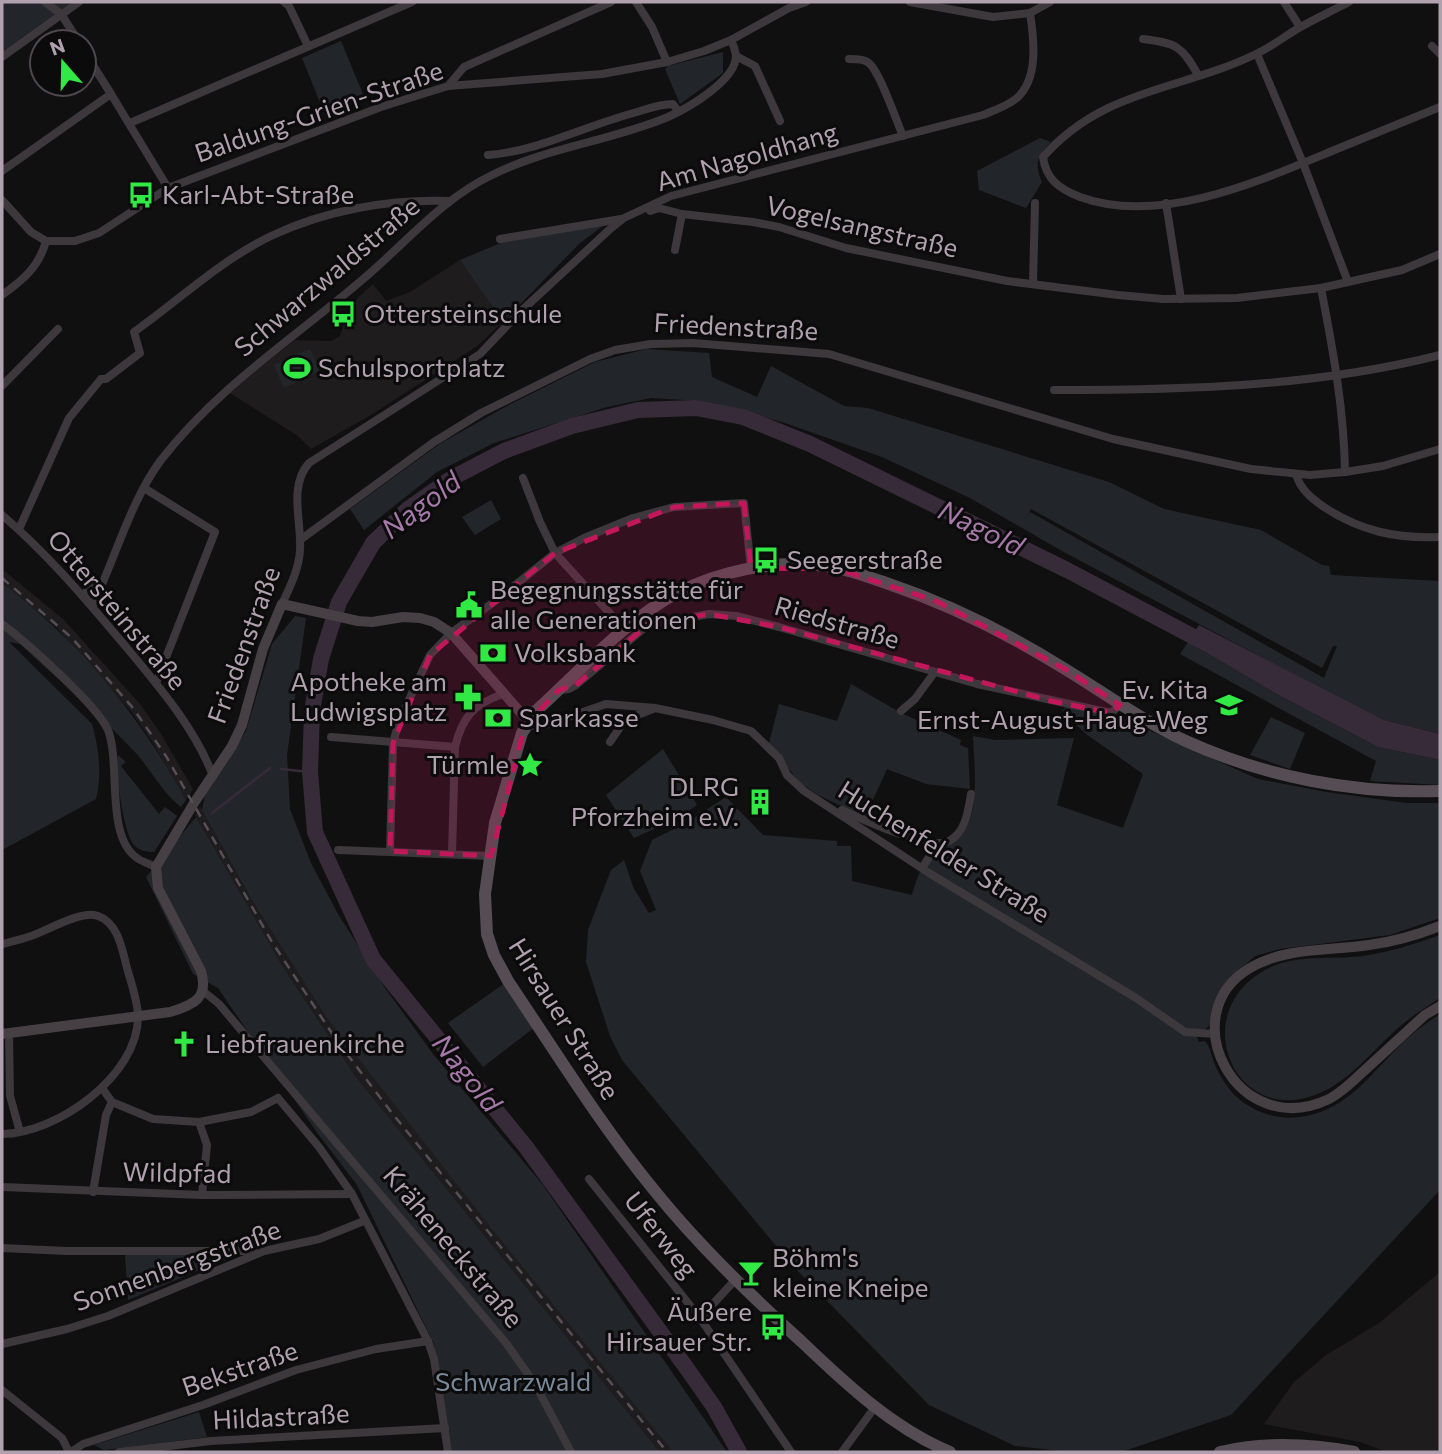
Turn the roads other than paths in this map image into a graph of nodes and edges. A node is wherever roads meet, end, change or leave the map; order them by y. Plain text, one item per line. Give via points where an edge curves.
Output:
1 (45, 2) edge
2 (79, 2) edge
3 (412, 2) edge
4 (611, 2) edge
5 (636, 2) edge
6 (806, 2) edge
7 (910, 2) edge
8 (1050, 2) edge
9 (1284, 2) edge
10 (1349, 2) edge
11 (289, 3) edge
12 (1030, 13) junction
13 (61, 14) junction
14 (1300, 27) junction
15 (70, 28) edge
16 (1143, 39) dead end
17 (731, 40) junction
18 (1432, 46) dead end
19 (308, 47) junction
20 (1257, 54) junction
21 (1440, 54) edge
22 (736, 56) junction
23 (2, 57) edge
24 (849, 59) dead end
25 (667, 62) junction
26 (98, 73) edge
27 (1198, 75) junction
28 (448, 86) junction
29 (111, 94) junction
30 (1440, 107) edge
31 (678, 111) junction
32 (780, 121) dead end
33 (130, 123) junction
34 (903, 136) junction
35 (488, 155) dead end
36 (1303, 163) junction
37 (2, 171) edge
38 (168, 188) junction
39 (2, 200) edge
40 (449, 201) junction
41 (1034, 203) dead end
42 (1166, 203) junction
43 (682, 214) junction
44 (624, 218) junction
45 (500, 239) dead end
46 (46, 241) junction
47 (675, 250) dead end
48 (1440, 254) edge
49 (1348, 282) junction
50 (1033, 284) junction
51 (1321, 288) junction
52 (2, 295) edge
53 (1181, 299) junction
54 (58, 329) dead end
55 (1440, 355) edge
56 (1338, 375) junction
57 (2, 386) edge
58 (1054, 390) dead end
59 (1440, 449) edge
60 (1345, 472) junction
61 (1296, 474) junction
62 (523, 478) dead end
63 (144, 488) junction
64 (2, 515) edge
65 (19, 529) junction
66 (1440, 537) edge
67 (300, 540) junction
68 (555, 553) junction
69 (751, 568) junction
70 (87, 600) junction
71 (282, 604) junction
72 (2, 624) edge
73 (625, 629) junction
74 (451, 633) junction
75 (934, 673) junction
76 (156, 683) junction
77 (559, 690) junction
78 (503, 694) junction
79 (1120, 705) junction
80 (655, 708) junction
81 (901, 711) dead end
82 (528, 721) junction
83 (331, 737) dead end
84 (610, 742) dead end
85 (393, 743) junction
86 (455, 747) junction
87 (214, 776) junction
88 (1440, 791) edge
89 (971, 794) dead end
90 (829, 806) junction
91 (937, 845) junction
92 (338, 850) dead end
93 (390, 851) junction
94 (452, 854) junction
95 (491, 856) junction
96 (156, 867) junction
97 (922, 868) junction
98 (1440, 926) edge
99 (2, 944) edge
100 (203, 991) junction
101 (1440, 1006) edge
102 (138, 1017) junction
103 (5, 1033) edge
104 (1215, 1034) junction
105 (284, 1081) junction
106 (102, 1088) junction
107 (278, 1098) junction
108 (111, 1102) junction
109 (199, 1122) junction
110 (20, 1132) junction
111 (2, 1134) edge
112 (589, 1179) dead end
113 (2, 1187) edge
114 (93, 1192) junction
115 (352, 1194) junction
116 (202, 1195) junction
117 (364, 1221) junction
118 (2, 1248) edge
119 (264, 1251) junction
120 (736, 1279) junction
121 (700, 1318) junction
122 (428, 1341) junction
123 (2, 1344) edge
124 (2, 1390) edge
125 (875, 1407) junction
126 (445, 1428) junction
127 (70, 1452) edge
128 (119, 1452) edge
129 (448, 1452) edge
130 (571, 1452) edge
131 (791, 1452) edge
132 (842, 1452) edge
133 (950, 1452) edge
134 (1220, 1452) edge
135 (1354, 1452) edge

1 - 13 street
2 - 13 street
3 - 19 street
4 - 28 street via 464,66
5 - 25 street
6 - 17 street
7 - 12 street via 993,17
8 - 12 street
9 - 14 street
10 - 14 street
11 - 19 street
12 - 34 street, Am Nagoldhang via 1034,44 1030,71 1019,96 983,115
13 - 15 street
13 - 23 street
14 - 20 street
16 - 27 street via 1179,47
17 - 22 street
17 - 25 street, Baldung-Grien-Straße
18 - 21 street
19 - 33 street
20 - 27 street
20 - 36 street
22 - 31 street, Schwarzwaldstraße via 724,80
22 - 32 street via 755,66
24 - 34 street via 870,64
25 - 28 street, Baldung-Grien-Straße via 602,74
26 - 29 street
27 - 42 street via 1095,114 1043,158 1050,178 1062,190 1089,200
28 - 38 street, Baldung-Grien-Straße
29 - 33 street
29 - 37 street
30 - 36 street
31 - 35 street via 673,104 663,104 520,151
31 - 40 street, Schwarzwaldstraße via 507,168
33 - 38 street
34 - 44 street, Am Nagoldhang via 671,196
36 - 42 street via 1255,184
36 - 49 street
38 - 46 street, Baldung-Grien-Straße via 99,233 75,241
39 - 46 street via 31,232
40 - 63 street, Schwarzwaldstraße via 369,274 224,391 160,461
40 - 65 street via 413,199 349,209 270,237 202,280 134,332 140,353 101,379 69,418
41 - 50 street
42 - 53 street
43 - 44 street, Vogelsangstraße via 659,208
43 - 47 street
43 - 50 street, Vogelsangstraße via 766,225 846,248
44 - 45 street
44 - 67 street, Am Nagoldhang via 480,354 309,463 298,491
46 - 52 street via 30,273
48 - 49 street, Vogelsangstraße via 1402,270
49 - 51 street, Vogelsangstraße
50 - 53 street, Vogelsangstraße
51 - 53 street, Vogelsangstraße
51 - 56 street
54 - 57 street
55 - 56 street
56 - 58 street via 1164,390
56 - 60 street
59 - 60 street, Friedenstraße via 1383,467
60 - 61 street, Friedenstraße
61 - 66 street via 1299,485 1318,502 1353,524 1386,534
61 - 67 street, Friedenstraße via 1228,465 1113,439 829,354 651,344 590,359 481,413
62 - 68 street
63 - 70 street, Schwarzwaldstraße via 100,589 102,597 99,602
63 - 76 street via 215,532
64 - 65 street, Ottersteinstraße
65 - 70 street, Ottersteinstraße
67 - 71 street, Friedenstraße via 294,576
68 - 69 street via 633,518 674,507 744,503
68 - 73 street
68 - 74 street
69 - 73 main road, Hirsauer Straße via 678,593
69 - 79 main road, Hirsauer Straße via 802,565 838,569 936,601 1065,668
70 - 76 street, Ottersteinstraße
71 - 74 street via 358,621 420,618
71 - 87 street, Friedenstraße via 263,649 242,725
72 - 96 street via 105,725 125,845 138,859
73 - 77 main road, Hirsauer Straße
74 - 78 street
74 - 85 street via 430,655 398,721
75 - 77 street, Riedstraße via 779,627 709,614 648,625 569,689
75 - 79 street, Riedstraße via 1111,713
75 - 81 street
76 - 87 street, Ottersteinstraße via 200,745
77 - 82 main road, Hirsauer Straße
78 - 82 street
78 - 86 street via 466,717
79 - 88 main road, Hirsauer Straße via 1185,741 1267,770 1374,790
80 - 82 street, Huchenfelder Straße via 606,704 537,728
80 - 84 street via 625,720
80 - 90 street, Huchenfelder Straße via 751,731 779,758 788,775
82 - 95 main road, Hirsauer Straße via 495,823
83 - 85 street
85 - 86 street
85 - 93 street
86 - 94 street
87 - 96 street, Friedenstraße
89 - 91 street via 967,819 959,832
90 - 91 street
90 - 97 street, Huchenfelder Straße
91 - 97 street
92 - 93 street
93 - 94 street
94 - 95 street
95 - 120 main road, Hirsauer Straße via 485,924 503,974 629,1159 676,1217
96 - 100 street via 158,888 198,962
97 - 104 street, Huchenfelder Straße via 1185,1032
98 - 104 street via 1395,941 1264,960 1246,970 1225,993
99 - 102 street via 85,915 99,916 113,928 121,944
100 - 102 street via 182,1009
100 - 105 street, Kräheneckstraße
101 - 104 street via 1347,1087 1307,1107 1274,1106 1242,1090 1221,1061
102 - 103 street
102 - 106 street via 124,1059
103 - 110 street via 10,1096
105 - 107 street
105 - 130 street, Kräheneckstraße via 506,1343 535,1384
106 - 108 street
106 - 110 street via 51,1121
107 - 109 street via 251,1112
107 - 115 street
108 - 109 street via 153,1119
108 - 114 street
109 - 116 street via 207,1144
110 - 111 street
112 - 121 street, Uferweg
113 - 114 street, Wildpfad
114 - 116 street, Wildpfad
115 - 116 street, Wildpfad
115 - 117 street
117 - 119 street, Sonnenbergstraße via 319,1239
117 - 122 street
118 - 119 street
119 - 123 street, Sonnenbergstraße via 108,1316
120 - 121 street, Uferweg
120 - 125 main road, Hirsauer Straße
121 - 131 street, Uferweg
122 - 126 street
122 - 127 street, Bekstraße via 296,1370
124 - 127 street via 62,1438
125 - 132 street
125 - 133 main road, Hirsauer Straße
126 - 128 street, Hildastraße via 211,1441
126 - 129 street
134 - 135 main road via 1279,1446

